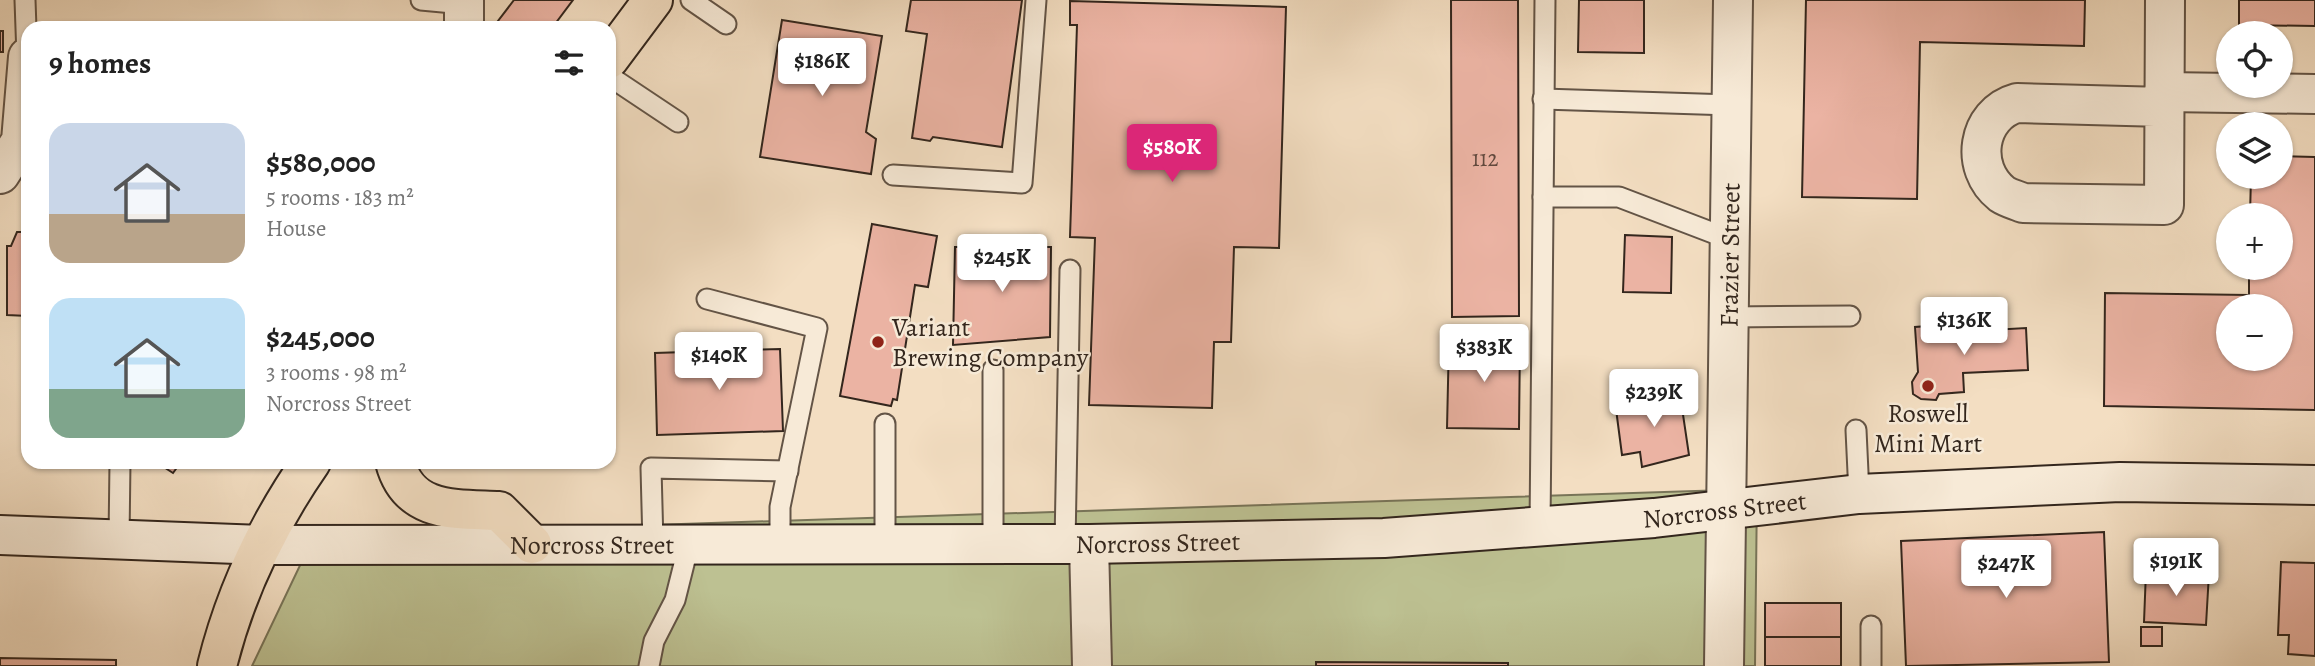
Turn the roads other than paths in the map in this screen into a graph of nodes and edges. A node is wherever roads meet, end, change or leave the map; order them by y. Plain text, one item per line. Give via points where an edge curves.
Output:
1 (25, 0) edge
2 (421, 0) edge
3 (653, 0) edge
4 (691, 0) edge
5 (1037, 0) edge
6 (1545, 0) edge
7 (1733, 0) edge
8 (2165, 0) edge
9 (464, 11) edge
10 (26, 21) edge
11 (726, 24) dead end
12 (616, 50) edge
13 (616, 81) edge
14 (2315, 94) edge
15 (1543, 99) junction
16 (2164, 100) junction
17 (1731, 105) junction
18 (678, 122) dead end
19 (21, 141) edge
20 (0, 174) edge
21 (893, 175) dead end
22 (1543, 197) junction
23 (1729, 240) junction
24 (1070, 270) dead end
25 (707, 299) dead end
26 (1850, 316) dead end
27 (1728, 317) junction
28 (993, 370) dead end
29 (885, 424) dead end
30 (1856, 430) dead end
31 (120, 469) edge
32 (307, 469) edge
33 (398, 469) edge
34 (788, 471) junction
35 (2315, 485) edge
36 (1859, 494) junction
37 (1725, 508) junction
38 (1540, 528) junction
39 (0, 535) edge
40 (119, 539) junction
41 (531, 544) junction
42 (671, 544) junction
43 (885, 544) junction
44 (993, 544) junction
45 (1077, 544) junction
46 (262, 545) junction
47 (780, 545) junction
48 (1871, 626) dead end
49 (217, 666) edge
50 (649, 666) edge
51 (1092, 666) edge
52 (1724, 666) edge
53 (1871, 666) edge

1 - 10 lane
2 - 9 lane
3 - 12 highway
4 - 11 lane
5 - 21 lane via 1023,183
6 - 15 lane
7 - 17 street, Frazier Street
8 - 16 street
13 - 18 lane
14 - 16 street
15 - 17 lane
15 - 22 lane
16 - 16 street via 2003,107 1988,121 1982,162 2004,196 2023,203 2164,205
17 - 23 street, Frazier Street
19 - 20 street
22 - 23 lane via 1619,197
22 - 38 lane
23 - 27 street, Frazier Street
24 - 45 lane
25 - 34 lane via 817,328
26 - 27 lane
27 - 37 street, Frazier Street
28 - 44 lane
29 - 43 lane
30 - 36 lane
31 - 40 lane
32 - 46 highway
33 - 41 highway via 409,491 438,508 499,511
34 - 42 lane via 651,468
34 - 47 lane via 780,507
35 - 36 street, Norcross Street via 2108,482
36 - 37 street, Norcross Street
37 - 38 street, Norcross Street
37 - 52 street, Frazier Street
38 - 45 street, Norcross Street via 1384,538
39 - 40 street, Norcross Street
40 - 46 street, Norcross Street
41 - 42 street, Norcross Street
41 - 46 street, Norcross Street
42 - 47 street, Norcross Street
42 - 50 lane via 675,600 654,641
43 - 44 street, Norcross Street
43 - 47 street, Norcross Street
44 - 45 street, Norcross Street
45 - 51 street
46 - 49 highway via 238,598
48 - 53 lane

